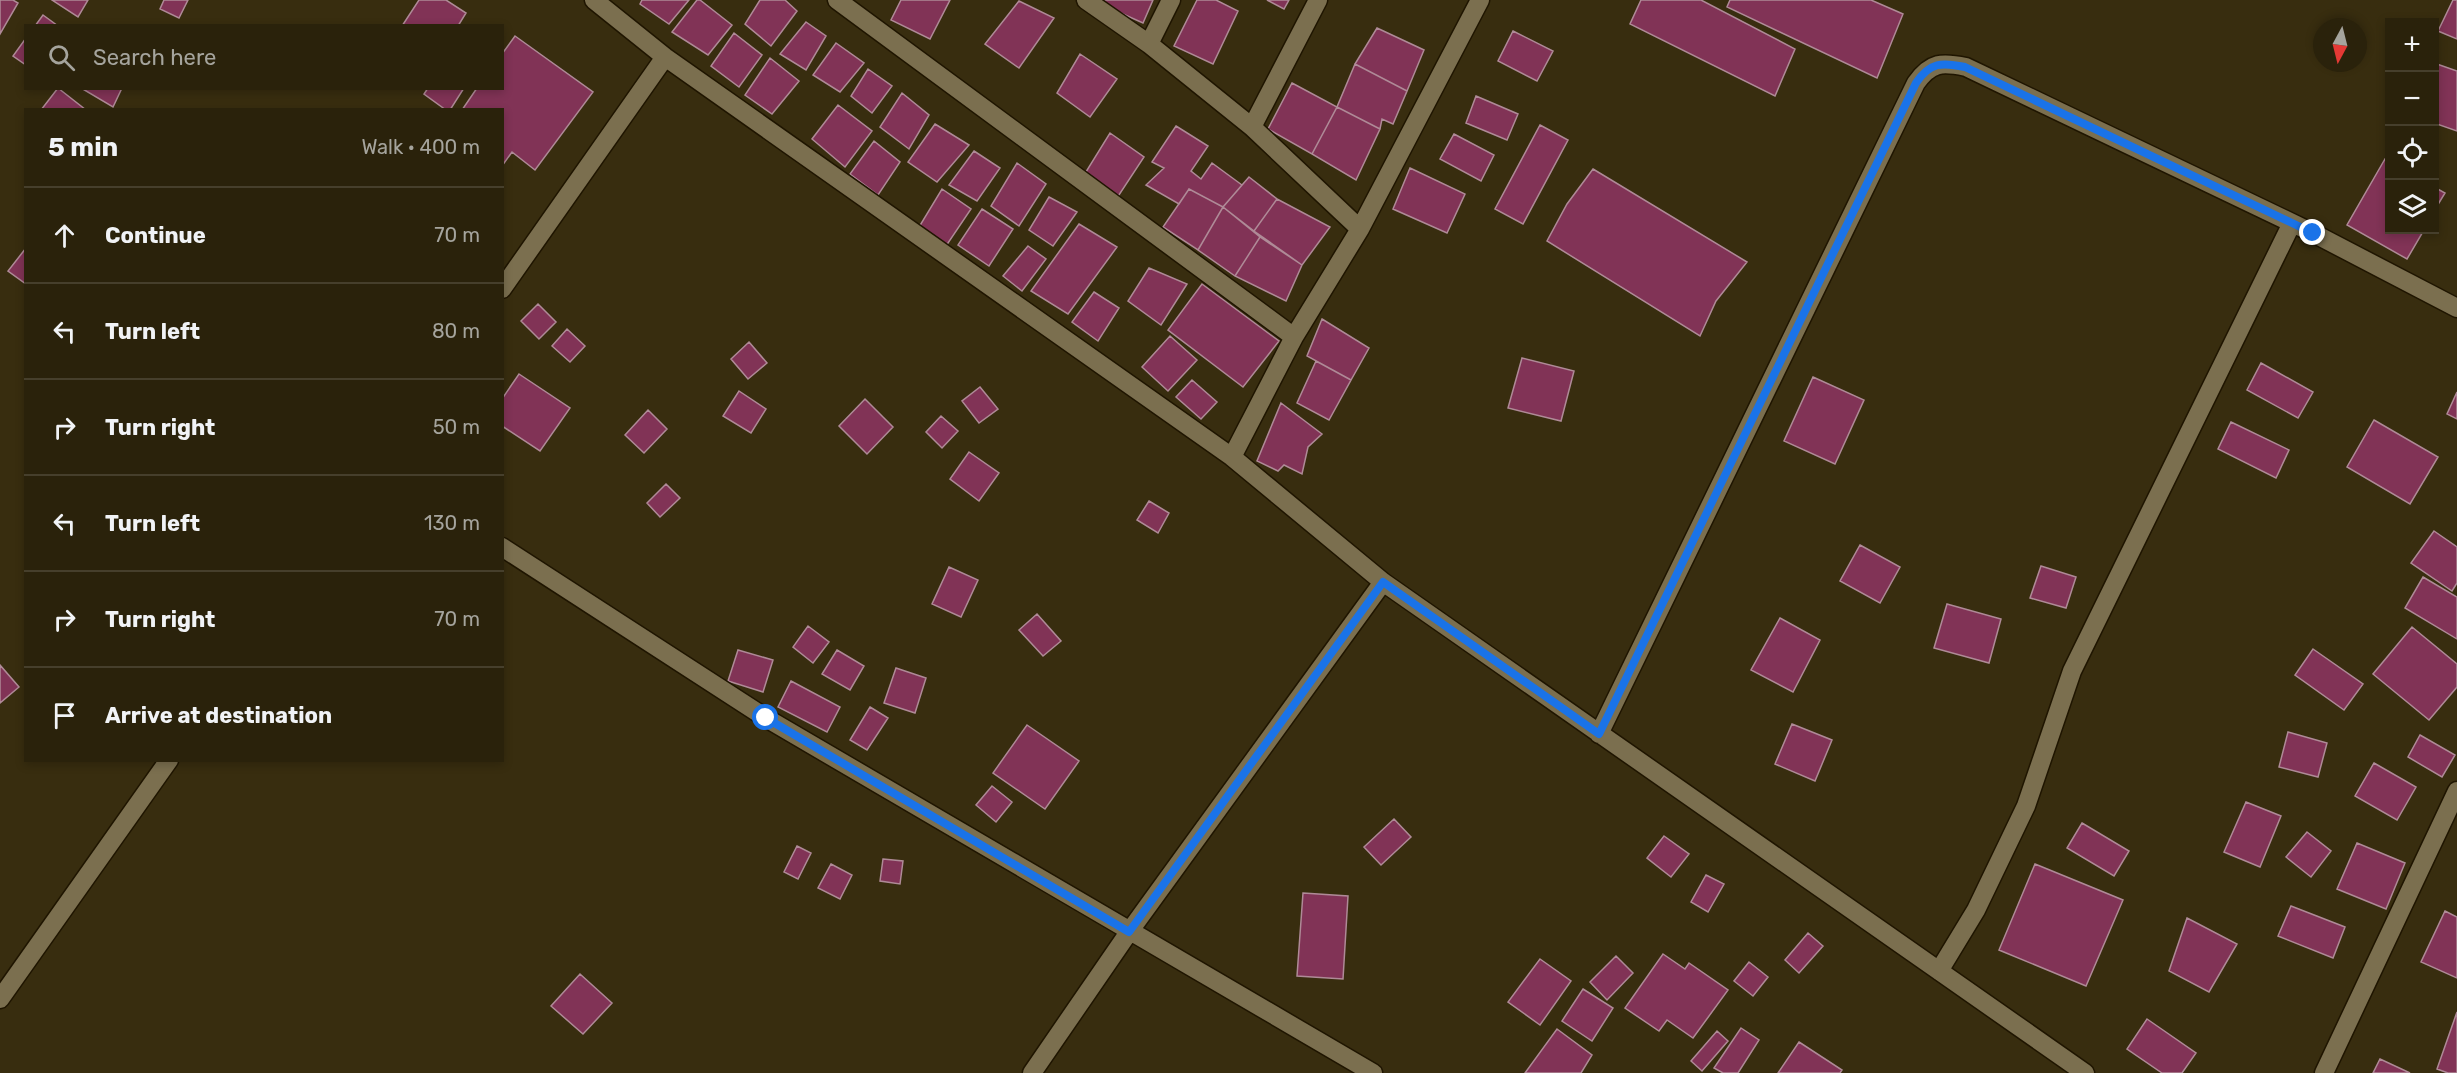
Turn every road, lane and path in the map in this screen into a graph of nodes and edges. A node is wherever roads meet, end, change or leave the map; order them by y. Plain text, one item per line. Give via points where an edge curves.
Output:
1 (594, 0) edge
2 (837, 0) edge
3 (1086, 0) edge
4 (1171, 0) edge
5 (1318, 0) edge
6 (1480, 0) edge
7 (1149, 44) junction
8 (665, 57) junction
9 (1252, 127) junction
10 (2292, 223) junction
11 (1360, 229) junction
12 (504, 286) edge
13 (2457, 308) edge
14 (1294, 338) junction
15 (1232, 457) junction
16 (504, 548) edge
17 (1383, 582) junction
18 (1599, 734) junction
19 (168, 762) edge
20 (2457, 791) edge
21 (1129, 932) junction
22 (1939, 971) junction
23 (0, 999) edge
24 (1032, 1073) edge
25 (1373, 1073) edge
26 (2085, 1073) edge
27 (2324, 1073) edge

1 - 8 street
2 - 14 street
3 - 7 street
4 - 7 street
5 - 9 street
6 - 11 street
7 - 9 street
8 - 12 street
8 - 15 street
9 - 11 street
10 - 13 street
10 - 18 street via 1965,67 1947,63 1932,66 1911,94
10 - 22 street via 2072,671 2026,806 1976,910
11 - 14 street
14 - 15 street
15 - 17 street
16 - 21 street via 766,718
17 - 18 street
17 - 21 street
18 - 22 street
19 - 23 street
20 - 27 street
21 - 24 street
21 - 25 street
22 - 26 street

